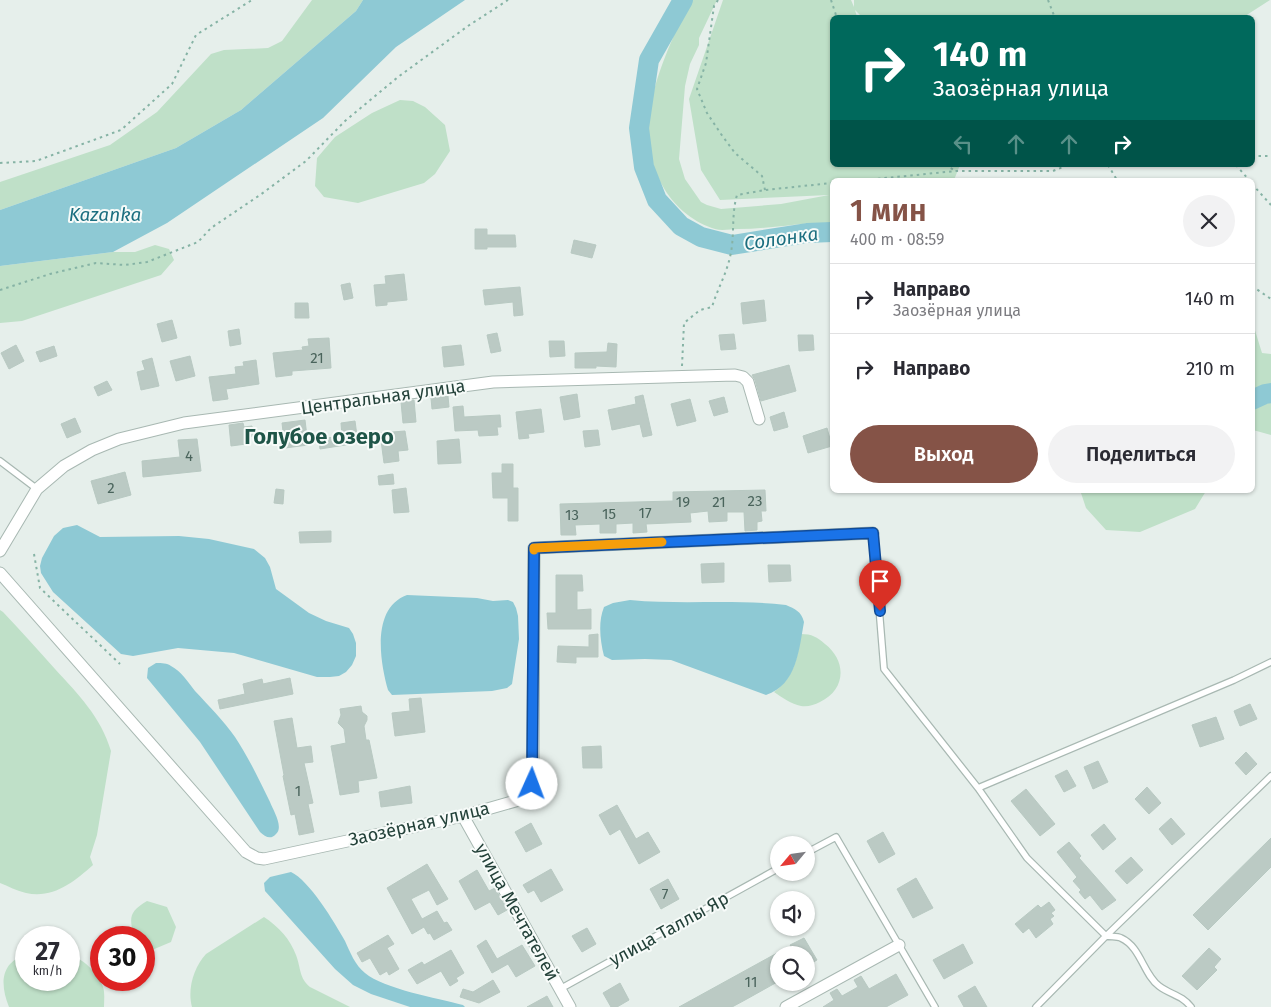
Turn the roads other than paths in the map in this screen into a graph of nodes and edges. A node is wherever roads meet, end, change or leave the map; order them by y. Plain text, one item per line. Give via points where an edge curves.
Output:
1 (759, 419) dead end
2 (0, 462) edge
3 (37, 489) junction
4 (873, 533) joint
5 (0, 551) edge
6 (0, 573) edge
7 (1271, 662) edge
8 (1271, 776) edge
9 (978, 788) junction
10 (463, 816) junction
11 (815, 848) edge
12 (770, 873) edge
13 (1106, 936) junction
14 (899, 945) junction
15 (560, 989) junction
16 (570, 1007) edge
17 (786, 1007) edge
18 (935, 1007) edge
19 (1036, 1007) edge
20 (1191, 1007) edge

1 - 3 street, Центральная улица via 748,382 743,377 493,382 184,423 119,439 92,450 64,466
2 - 3 lane
3 - 5 street, Центральная улица
4 - 9 lane via 884,669
4 - 10 street, Заозёрная улица via 534,548 532,784 519,800
6 - 10 street, Заозёрная улица via 250,855 271,858
7 - 9 lane
8 - 13 lane
9 - 13 lane via 1027,858
10 - 15 street, улица Мечтателей
11 - 14 lane via 836,837
12 - 15 lane, улица Таллы Яр
13 - 19 lane
13 - 20 lane via 1121,938 1131,945 1147,973 1159,986 1185,999
14 - 17 street
14 - 18 lane
15 - 16 street, улица Мечтателей

